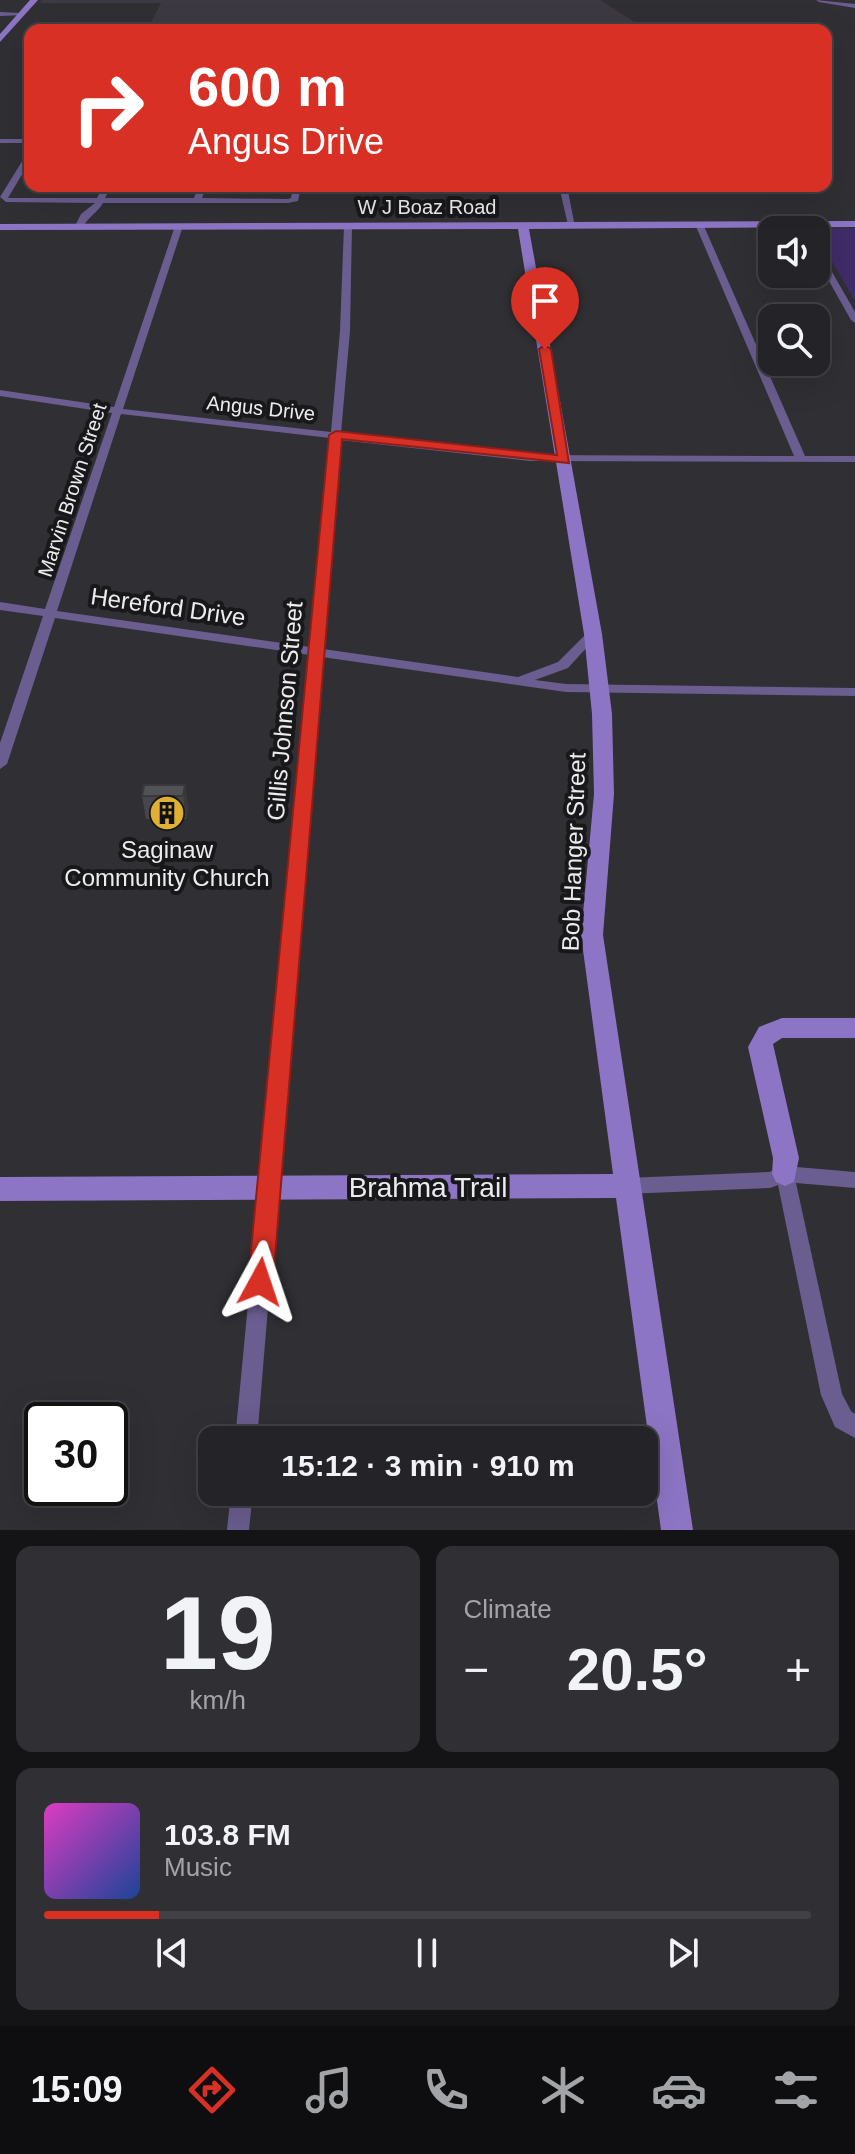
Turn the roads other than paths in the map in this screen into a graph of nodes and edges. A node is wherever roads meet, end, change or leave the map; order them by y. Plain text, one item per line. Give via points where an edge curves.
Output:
1 (34, 0) edge
2 (819, 0) edge
3 (855, 6) edge
4 (0, 14) edge
5 (22, 15) junction
6 (0, 39) edge
7 (0, 141) edge
8 (24, 141) edge
9 (24, 165) edge
10 (104, 192) edge
11 (200, 192) edge
12 (295, 192) edge
13 (564, 192) edge
14 (197, 201) junction
15 (98, 204) junction
16 (699, 224) junction
17 (855, 224) edge
18 (523, 225) junction
19 (572, 225) junction
20 (830, 225) edge
21 (79, 226) junction
22 (97, 226) junction
23 (179, 226) junction
24 (348, 226) junction
25 (758, 226) edge
26 (2, 229) edge
27 (830, 276) edge
28 (855, 320) edge
29 (0, 393) edge
30 (117, 411) junction
31 (336, 435) junction
32 (801, 459) junction
33 (855, 459) edge
34 (565, 460) junction
35 (0, 606) edge
36 (50, 613) junction
37 (593, 634) junction
38 (317, 650) junction
39 (521, 681) junction
40 (600, 690) junction
41 (855, 692) edge
42 (0, 764) edge
43 (855, 1028) edge
44 (785, 1174) junction
45 (855, 1180) edge
46 (626, 1186) junction
47 (269, 1187) junction
48 (0, 1189) edge
49 (849, 1423) edge
50 (247, 1426) edge
51 (241, 1506) edge
52 (238, 1530) edge
53 (677, 1530) edge

1 - 5 street
2 - 3 street
4 - 5 street
5 - 6 street
7 - 8 street
9 - 15 street via 6,200
10 - 15 street
11 - 14 street
12 - 14 street via 293,200
13 - 19 street
14 - 15 street
15 - 21 street
15 - 22 street
16 - 19 street, W J Boaz Road
16 - 25 street, W J Boaz Road
16 - 32 street
17 - 20 street, W J Boaz Road
18 - 19 street, W J Boaz Road
18 - 24 street, W J Boaz Road
18 - 34 street, Bob Hanger Street
21 - 22 street, W J Boaz Road
21 - 26 street, W J Boaz Road
22 - 23 street, W J Boaz Road
23 - 24 street, W J Boaz Road
23 - 30 street, Marvin Brown Street
24 - 31 street, Gillis Johnson Street
27 - 28 street
29 - 30 street, Angus Drive
30 - 31 street, Angus Drive
30 - 36 street, Marvin Brown Street
31 - 34 street, Angus Drive
31 - 38 street, Gillis Johnson Street
32 - 33 street, Angus Drive
32 - 34 street, Angus Drive
34 - 37 street, Bob Hanger Street
35 - 36 street, Hereford Drive
36 - 38 street, Hereford Drive
36 - 42 street, Marvin Brown Street
37 - 39 street, Hereford Drive via 563,665
37 - 40 street, Bob Hanger Street
38 - 39 street, Hereford Drive
38 - 47 street, Gillis Johnson Street
39 - 40 street, Hereford Drive
40 - 41 street, Hereford Drive
40 - 46 street, Bob Hanger Street via 604,794 592,935
43 - 44 street via 782,1028 762,1040
44 - 45 street, Brahma Trail
44 - 46 street, Brahma Trail via 770,1180
44 - 49 street via 832,1395
46 - 47 street, Brahma Trail
46 - 53 street, Bob Hanger Street
47 - 48 street, Brahma Trail
47 - 50 street, Gillis Johnson Street
51 - 52 street

